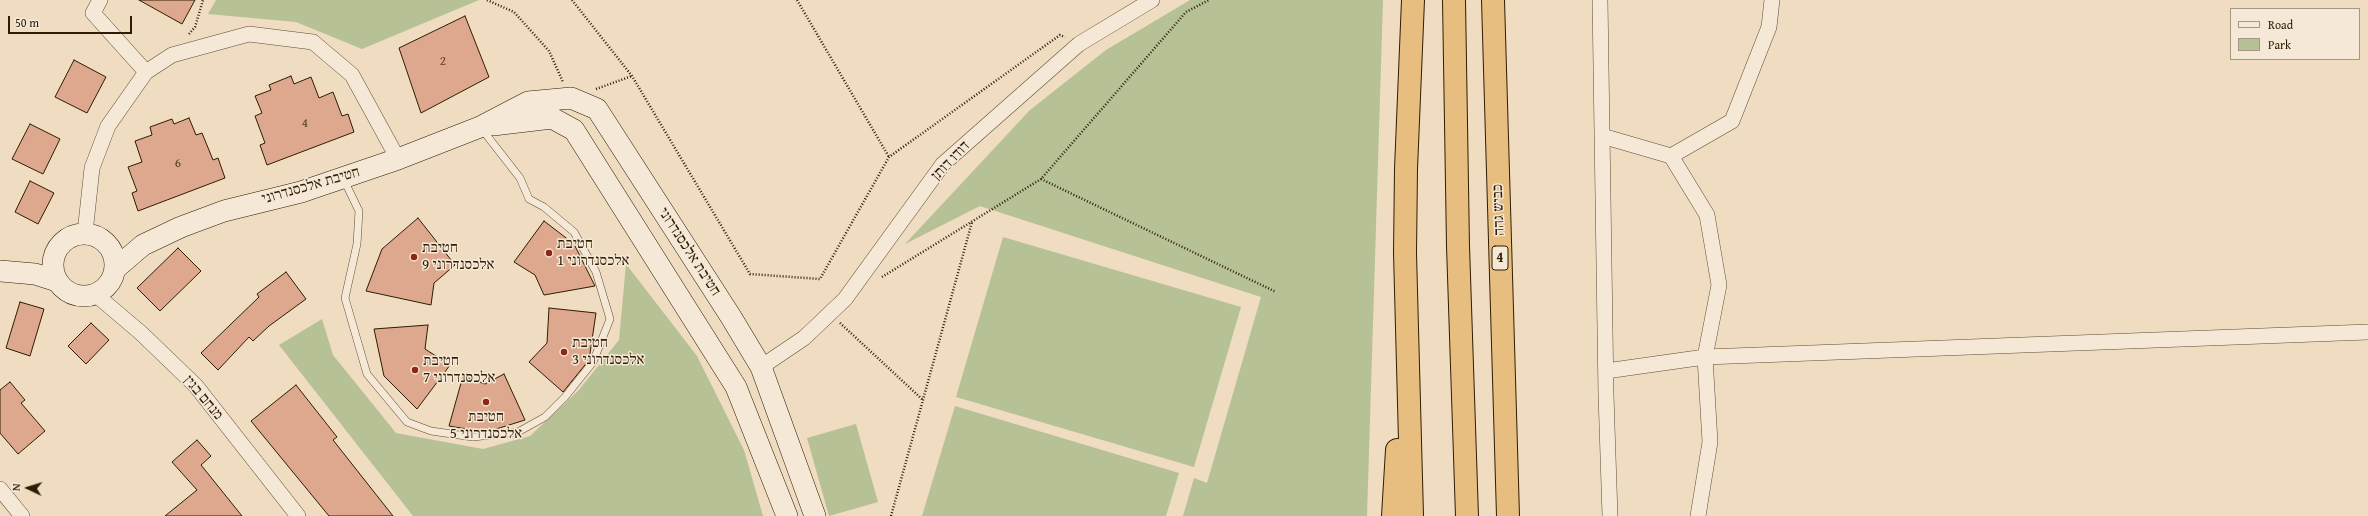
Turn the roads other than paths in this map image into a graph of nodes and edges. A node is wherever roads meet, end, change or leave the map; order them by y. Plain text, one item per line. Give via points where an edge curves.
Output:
1 (100, 0) edge
2 (1152, 0) edge
3 (1413, 0) edge
4 (1454, 0) edge
5 (1493, 0) edge
6 (1600, 0) edge
7 (1772, 0) edge
8 (146, 72) junction
9 (480, 127) junction
10 (1602, 136) junction
11 (1671, 156) junction
12 (398, 159) junction
13 (343, 178) junction
14 (85, 234) junction
15 (108, 245) junction
16 (142, 245) junction
17 (1405, 253) junction
18 (115, 269) junction
19 (0, 271) edge
20 (48, 273) junction
21 (95, 294) junction
22 (2368, 332) edge
23 (1706, 357) junction
24 (761, 367) junction
25 (1606, 371) junction
26 (0, 489) edge
27 (22, 516) edge
28 (298, 516) edge
29 (787, 516) edge
30 (815, 516) edge
31 (1393, 516) edge
32 (1412, 516) edge
33 (1468, 516) edge
34 (1508, 516) edge
35 (1610, 516) edge
36 (1698, 516) edge

1 - 8 street via 93,13
2 - 24 street, דודו דותן via 1079,44 943,164 845,299 804,338
3 - 17 highway
4 - 33 highway via 1458,246
5 - 34 highway, כביש גהה / 4
6 - 10 street
7 - 11 street via 1769,26 1732,122
8 - 12 street via 172,55 249,34 313,42 352,75
8 - 14 street via 108,126 92,168
9 - 12 street, חטיבת אלכסנדרוני
9 - 13 lane via 520,178 529,198 574,232 596,272 610,319 589,368 544,417 518,432 473,437 431,431 407,422 367,374 345,298 356,244 359,211
9 - 24 street, חטיבת אלכסנדרוני via 528,102 571,98 596,109 731,316
9 - 29 street, חטיבת אלכסנדרוני via 552,118 574,130 736,387
10 - 11 street
10 - 25 street
11 - 23 street via 1707,215 1718,285
12 - 13 street, חטיבת אלכסנדרוני
13 - 16 street, חטיבת אלכסנדרוני via 301,192 224,211
14 - 15 street via 94,235
14 - 20 street via 73,236 62,242
15 - 16 street, חטיבת אלכסנדרוני
15 - 18 street via 113,252
16 - 18 street, חטיבת אלכסנדרוני
17 - 31 highway
17 - 32 highway
18 - 21 street via 106,286
19 - 20 street
20 - 21 street via 71,293 80,296
21 - 28 street, מנחם בגין via 141,333 196,386
22 - 23 street
23 - 25 street
23 - 36 street via 1710,442
24 - 30 street, חטיבת אלכסנדרוני
25 - 35 street
26 - 27 street

